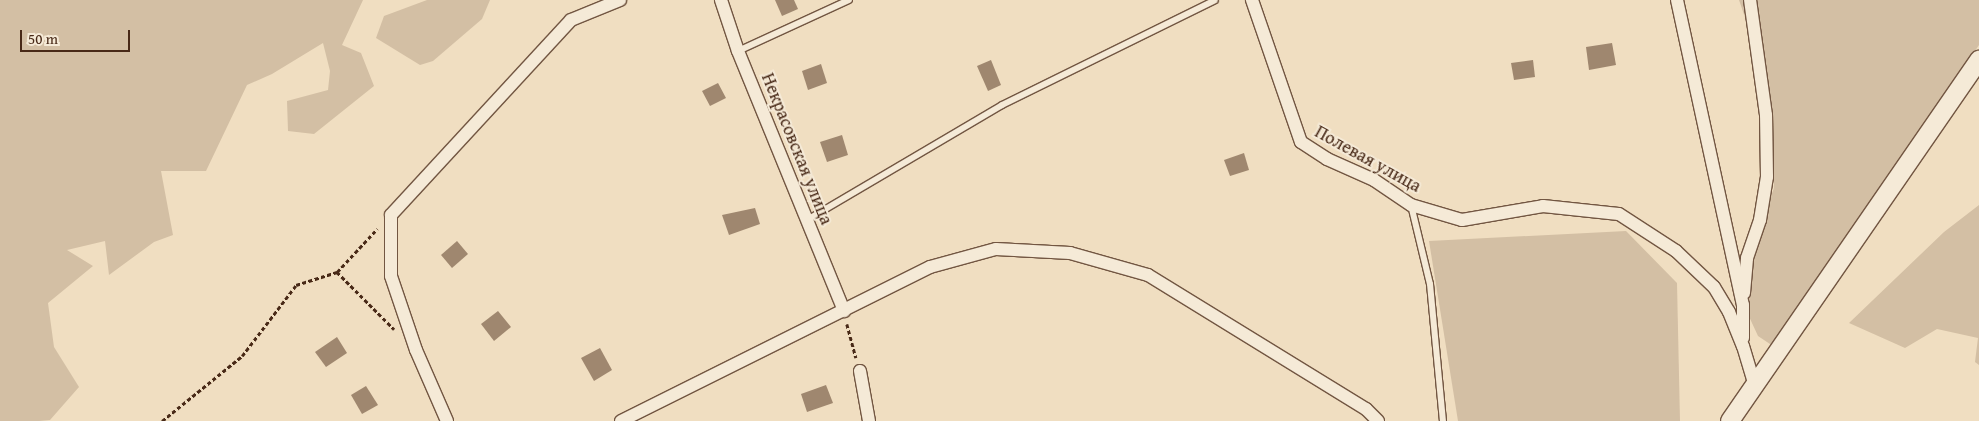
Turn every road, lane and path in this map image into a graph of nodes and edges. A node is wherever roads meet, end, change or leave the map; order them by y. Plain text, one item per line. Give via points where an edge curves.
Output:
1 (620, 0) edge
2 (721, 0) edge
3 (849, 0) edge
4 (1215, 0) edge
5 (1252, 0) edge
6 (1677, 0) edge
7 (1750, 0) edge
8 (738, 51) junction
9 (1979, 60) edge
10 (1411, 205) junction
11 (391, 214) junction
12 (806, 220) junction
13 (336, 272) junction
14 (1743, 305) junction
15 (844, 311) junction
16 (396, 330) dead end
17 (1743, 346) junction
18 (860, 371) joint
19 (1755, 386) junction
20 (162, 421) edge
21 (447, 421) edge
22 (621, 421) edge
23 (869, 421) edge
24 (1378, 421) edge
25 (1443, 421) edge
26 (1730, 421) edge

1 - 11 street via 571,20
2 - 8 street, Некрасовская улица
3 - 8 lane
4 - 12 lane via 1002,105
5 - 10 street, Полевая улица via 1301,142 1327,159 1374,180
6 - 14 street, Полевая улица
7 - 14 street via 1766,115 1767,177 1760,220 1747,258
8 - 12 street, Некрасовская улица
9 - 19 street
10 - 17 street, Полевая улица via 1462,220 1543,206 1618,214 1676,251 1714,287
10 - 25 lane via 1430,284
11 - 13 path
11 - 21 street via 391,276 416,350
12 - 15 street, Некрасовская улица
13 - 16 path
13 - 20 path via 296,285 242,356
14 - 17 street, Полевая улица
15 - 18 path
15 - 22 street
15 - 24 street via 930,267 996,249 1070,253 1148,275 1366,408
17 - 19 street, Полевая улица
18 - 23 street
19 - 26 street

